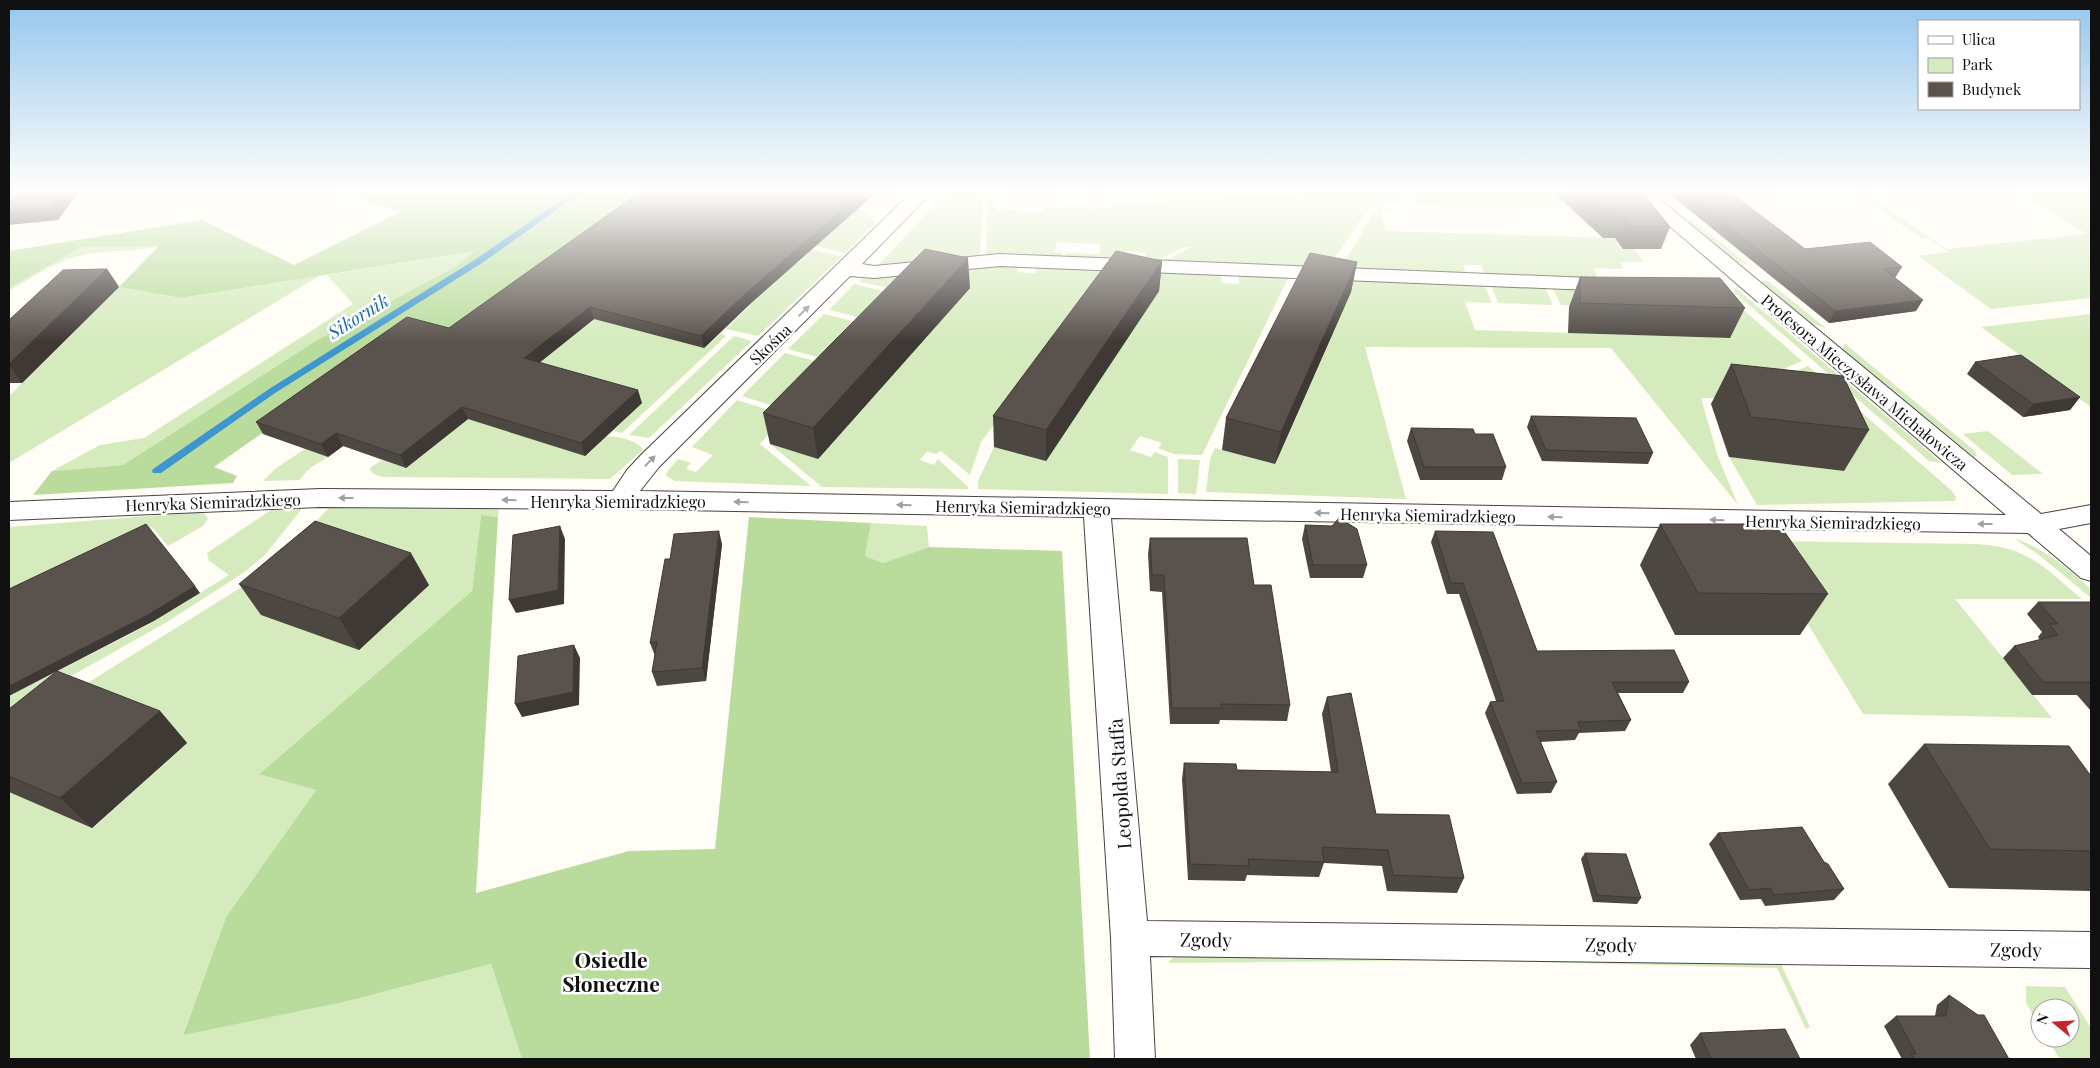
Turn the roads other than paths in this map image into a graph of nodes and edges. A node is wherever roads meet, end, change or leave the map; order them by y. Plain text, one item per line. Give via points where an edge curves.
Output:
1 (874, 242) edge
2 (1699, 242) edge
3 (848, 269) junction
4 (1639, 286) edge
5 (621, 500) junction
6 (1097, 508) junction
7 (9, 510) edge
8 (2091, 514) edge
9 (2038, 524) junction
10 (2091, 571) edge
11 (1130, 938) junction
12 (2091, 950) edge
13 (1135, 1059) edge

1 - 3 street, Skośna
2 - 9 street, Profesora Mieczysława Michałowicza
3 - 4 street via 874,272 1000,260
5 -> 3 street, Skośna via 650,461
6 -> 5 street, Henryka Siemiradzkiego
5 -> 7 street, Henryka Siemiradzkiego via 301,498
9 -> 6 street, Henryka Siemiradzkiego
6 - 11 street, Leopolda Staffa
8 - 9 street, Henryka Siemiradzkiego
9 - 10 street, Profesora Mieczysława Michałowicza
11 - 12 street, Zgody
11 - 13 street, Leopolda Staffa

